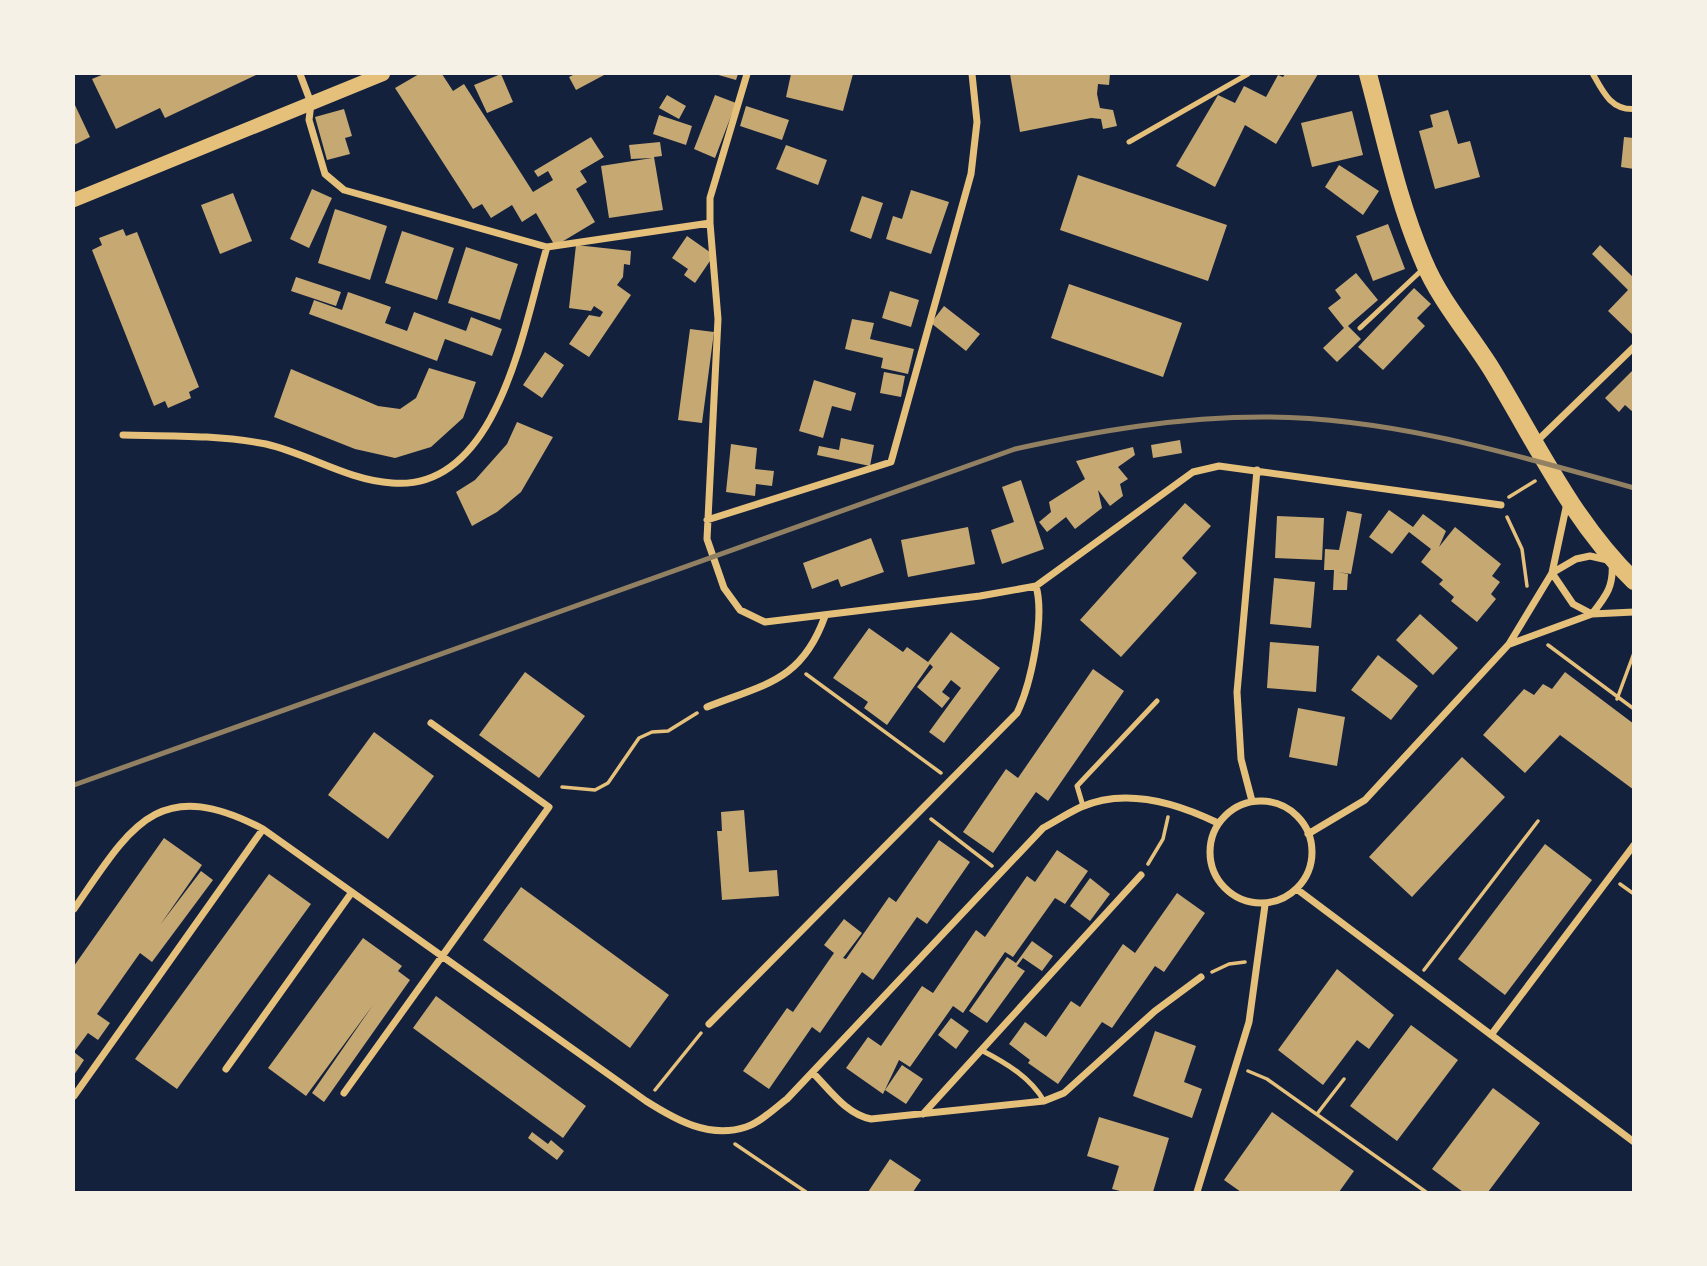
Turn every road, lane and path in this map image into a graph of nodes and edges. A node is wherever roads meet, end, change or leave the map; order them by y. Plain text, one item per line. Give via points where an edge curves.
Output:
1 (300, 74) edge
2 (383, 74) edge
3 (747, 74) edge
4 (972, 74) edge
5 (1248, 74) edge
6 (1368, 74) edge
7 (1593, 74) edge
8 (311, 103) junction
9 (1633, 109) edge
10 (1129, 142) dead end
11 (74, 200) edge
12 (710, 223) junction
13 (547, 247) junction
14 (1425, 266) junction
15 (1360, 328) dead end
16 (1633, 347) edge
17 (123, 435) dead end
18 (1535, 444) junction
19 (1256, 470) junction
20 (1553, 477) junction
21 (1567, 499) junction
22 (1501, 505) junction
23 (706, 520) junction
24 (1612, 561) junction
25 (1552, 573) junction
26 (1633, 581) edge
27 (1036, 586) junction
28 (1633, 612) edge
29 (1592, 614) junction
30 (825, 617) junction
31 (1525, 619) junction
32 (1538, 633) junction
33 (1509, 644) junction
34 (1633, 653) edge
35 (796, 667) junction
36 (1617, 699) junction
37 (1157, 701) dead end
38 (707, 708) joint
39 (1633, 709) edge
40 (430, 723) dead end
41 (951, 780) junction
42 (562, 787) dead end
43 (1252, 801) junction
44 (1172, 803) junction
45 (1083, 806) junction
46 (922, 811) junction
47 (1538, 821) dead end
48 (1218, 823) junction
49 (263, 828) junction
50 (1308, 834) junction
51 (1633, 845) edge
52 (1002, 873) junction
53 (1142, 874) joint
54 (1298, 890) junction
55 (352, 892) junction
56 (1265, 905) junction
57 (74, 909) edge
58 (442, 956) junction
59 (1259, 961) junction
60 (1201, 977) joint
61 (1416, 980) junction
62 (709, 1024) joint
63 (1491, 1035) junction
64 (981, 1050) junction
65 (1236, 1068) junction
66 (226, 1069) dead end
67 (813, 1073) junction
68 (1344, 1079) dead end
69 (344, 1093) dead end
70 (74, 1096) edge
71 (646, 1101) junction
72 (1044, 1101) junction
73 (922, 1114) junction
74 (1317, 1114) junction
75 (713, 1129) junction
76 (1633, 1142) edge
77 (806, 1192) edge
78 (1197, 1192) edge
79 (1426, 1192) edge

1 - 8 street
2 - 8 main road
3 - 12 street via 710,198
4 - 23 street via 977,122 971,174 891,461
5 - 10 lane
6 - 14 main road
7 - 9 street via 1612,104 1622,110
8 - 11 main road
8 - 13 street via 309,120 325,174 344,190
12 - 13 street
12 - 23 street via 718,319
13 - 17 street via 501,400 486,430 463,459 434,478 409,484 363,479 269,445 233,439
14 - 15 lane
14 - 18 main road
16 - 18 street
18 - 20 main road
19 - 22 street
19 - 27 street via 1219,466 1193,472
19 - 43 street via 1237,692 1241,759
20 - 21 main road
20 - 22 path via 1532,481
21 - 24 main road
21 - 25 street
22 - 31 path via 1527,567
23 - 30 street via 707,539 724,588 740,610 765,622
24 - 25 street via 1590,556
24 - 26 main road
24 - 29 street via 1610,592
25 - 29 street via 1573,604
25 - 31 street
27 - 30 street
27 - 41 street via 1039,612 1025,696 1017,713
28 - 29 street
29 - 32 street
30 - 35 street via 816,640
31 - 33 street
32 - 33 street
32 - 36 path
33 - 50 street via 1365,800
34 - 36 path
35 - 38 street
35 - 41 path
36 - 39 path
37 - 45 lane via 1077,786
38 - 42 path via 668,731 639,738 608,782 595,790
40 - 58 street via 549,807
41 - 46 street
43 - 48 street via 1227,812
43 - 50 street via 1280,804 1292,811
44 - 45 street via 1123,797
44 - 48 street
44 - 53 path via 1163,839
45 - 52 street via 1043,828
46 - 52 path
46 - 62 street
47 - 61 path
48 - 56 street via 1210,854 1222,884
49 - 55 street
49 - 57 street via 211,808 179,805 150,815 125,835
49 - 70 street
50 - 54 street via 1310,860
51 - 63 street
52 - 67 street
53 - 64 street
54 - 56 street
54 - 61 street
55 - 58 street
55 - 66 street
56 - 59 street
58 - 69 street
58 - 71 street
59 - 60 path via 1229,964
59 - 65 street
60 - 72 street via 1155,1011 1064,1093
61 - 63 street
62 - 71 path
63 - 76 street
64 - 72 lane via 1035,1086
64 - 73 street
65 - 74 path via 1267,1079
65 - 78 street
67 - 73 street via 858,1116
67 - 75 street via 787,1099 747,1127
68 - 74 path
71 - 75 street via 678,1121
72 - 73 street
74 - 79 path
75 - 77 path

